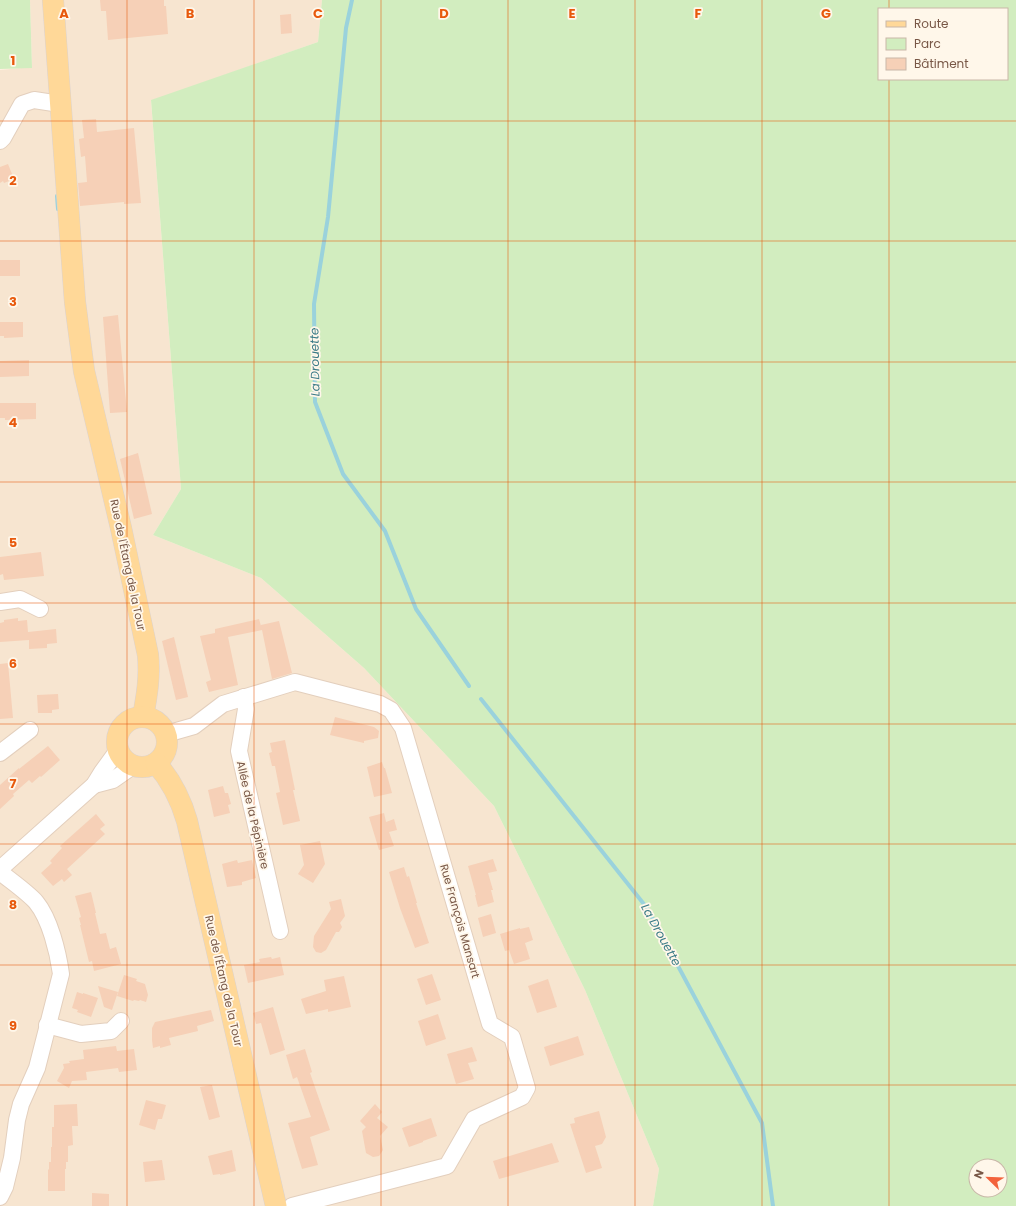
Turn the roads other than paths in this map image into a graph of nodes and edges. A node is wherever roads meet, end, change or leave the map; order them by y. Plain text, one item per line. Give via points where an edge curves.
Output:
1 (53, 0) edge
2 (60, 104) junction
3 (0, 141) edge
4 (0, 602) edge
5 (40, 609) dead end
6 (244, 697) junction
7 (143, 717) junction
8 (30, 730) dead end
9 (166, 734) junction
10 (118, 750) junction
11 (0, 753) edge
12 (156, 763) junction
13 (133, 766) junction
14 (94, 785) junction
15 (0, 871) edge
16 (280, 931) dead end
17 (121, 1021) dead end
18 (47, 1025) junction
19 (0, 1198) edge
20 (276, 1206) edge
21 (292, 1206) edge

1 - 2 main road, Rue de l'Étang de la Tour
2 - 3 street via 34,100 22,104
2 - 7 main road, Rue de l'Étang de la Tour via 75,302 84,372 148,655 148,687
4 - 5 street via 20,599
6 - 9 street, Rue François Mansart via 224,704 194,726
6 - 16 street, Allée de la Pépinière via 246,709 239,752
6 - 21 street, Rue François Mansart via 295,682 380,704 391,710 403,728 490,1024 512,1038 527,1088 522,1097 474,1119 448,1166
7 - 9 main road via 157,722
7 - 10 main road via 128,721 122,727 116,742
8 - 11 street
9 - 12 main road via 166,750
10 - 13 main road via 123,760
10 - 14 street
12 - 13 main road via 149,767
12 - 20 main road, Rue de l'Étang de la Tour via 184,809
13 - 14 street via 113,780
14 - 15 street
15 - 18 street via 35,901 46,916 61,974
17 - 18 street via 111,1031 81,1034
18 - 19 street via 37,1068 21,1104 12,1158

